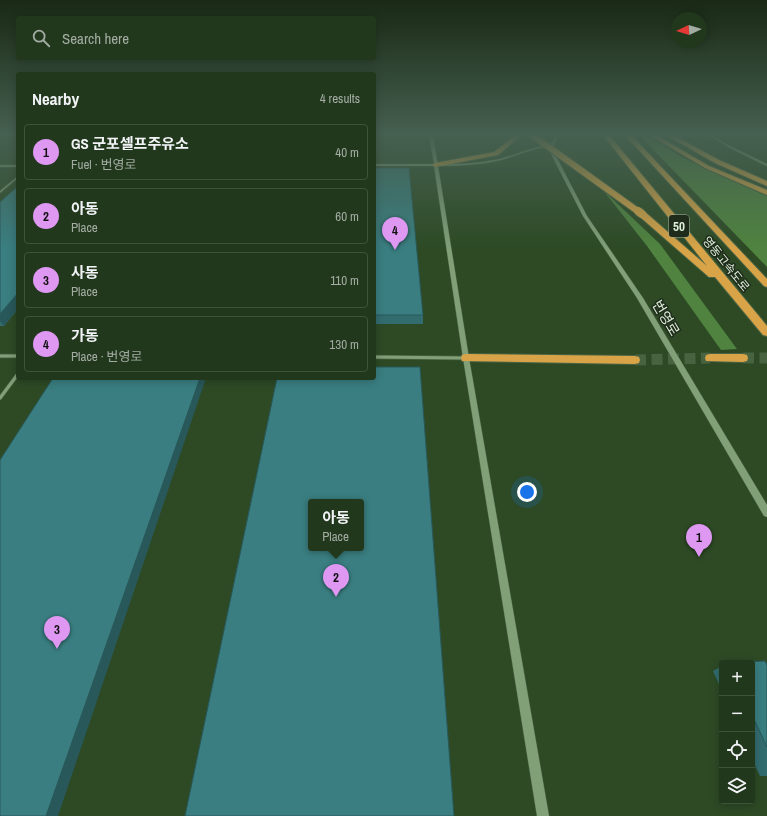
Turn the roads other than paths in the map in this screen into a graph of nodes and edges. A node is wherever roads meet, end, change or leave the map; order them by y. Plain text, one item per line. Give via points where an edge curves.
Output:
1 (436, 173) edge
2 (563, 173) edge
3 (586, 173) edge
4 (637, 173) edge
5 (664, 173) edge
6 (721, 173) edge
7 (742, 173) edge
8 (16, 179) edge
9 (767, 184) edge
10 (0, 192) edge
11 (767, 193) edge
12 (767, 284) edge
13 (738, 299) junction
14 (767, 333) edge
15 (0, 356) edge
16 (16, 356) edge
17 (376, 358) edge
18 (466, 358) junction
19 (710, 358) tunnel mouth
20 (743, 358) tunnel mouth
21 (635, 360) tunnel mouth
22 (16, 377) edge
23 (0, 398) edge
24 (767, 513) edge
25 (543, 816) edge

1 - 18 street
2 - 24 street, 번영로 via 585,216 640,298
3 - 13 highway, bridge via 642,214
4 - 13 highway, 영동고속도로 / 50
5 - 12 highway, 영동고속도로 / 50
6 - 11 highway
7 - 9 highway
8 - 10 lane
13 - 14 highway, 영동고속도로 / 50
15 - 16 lane
17 - 18 lane
18 - 21 highway
18 - 25 street
19 - 20 highway
22 - 23 lane

